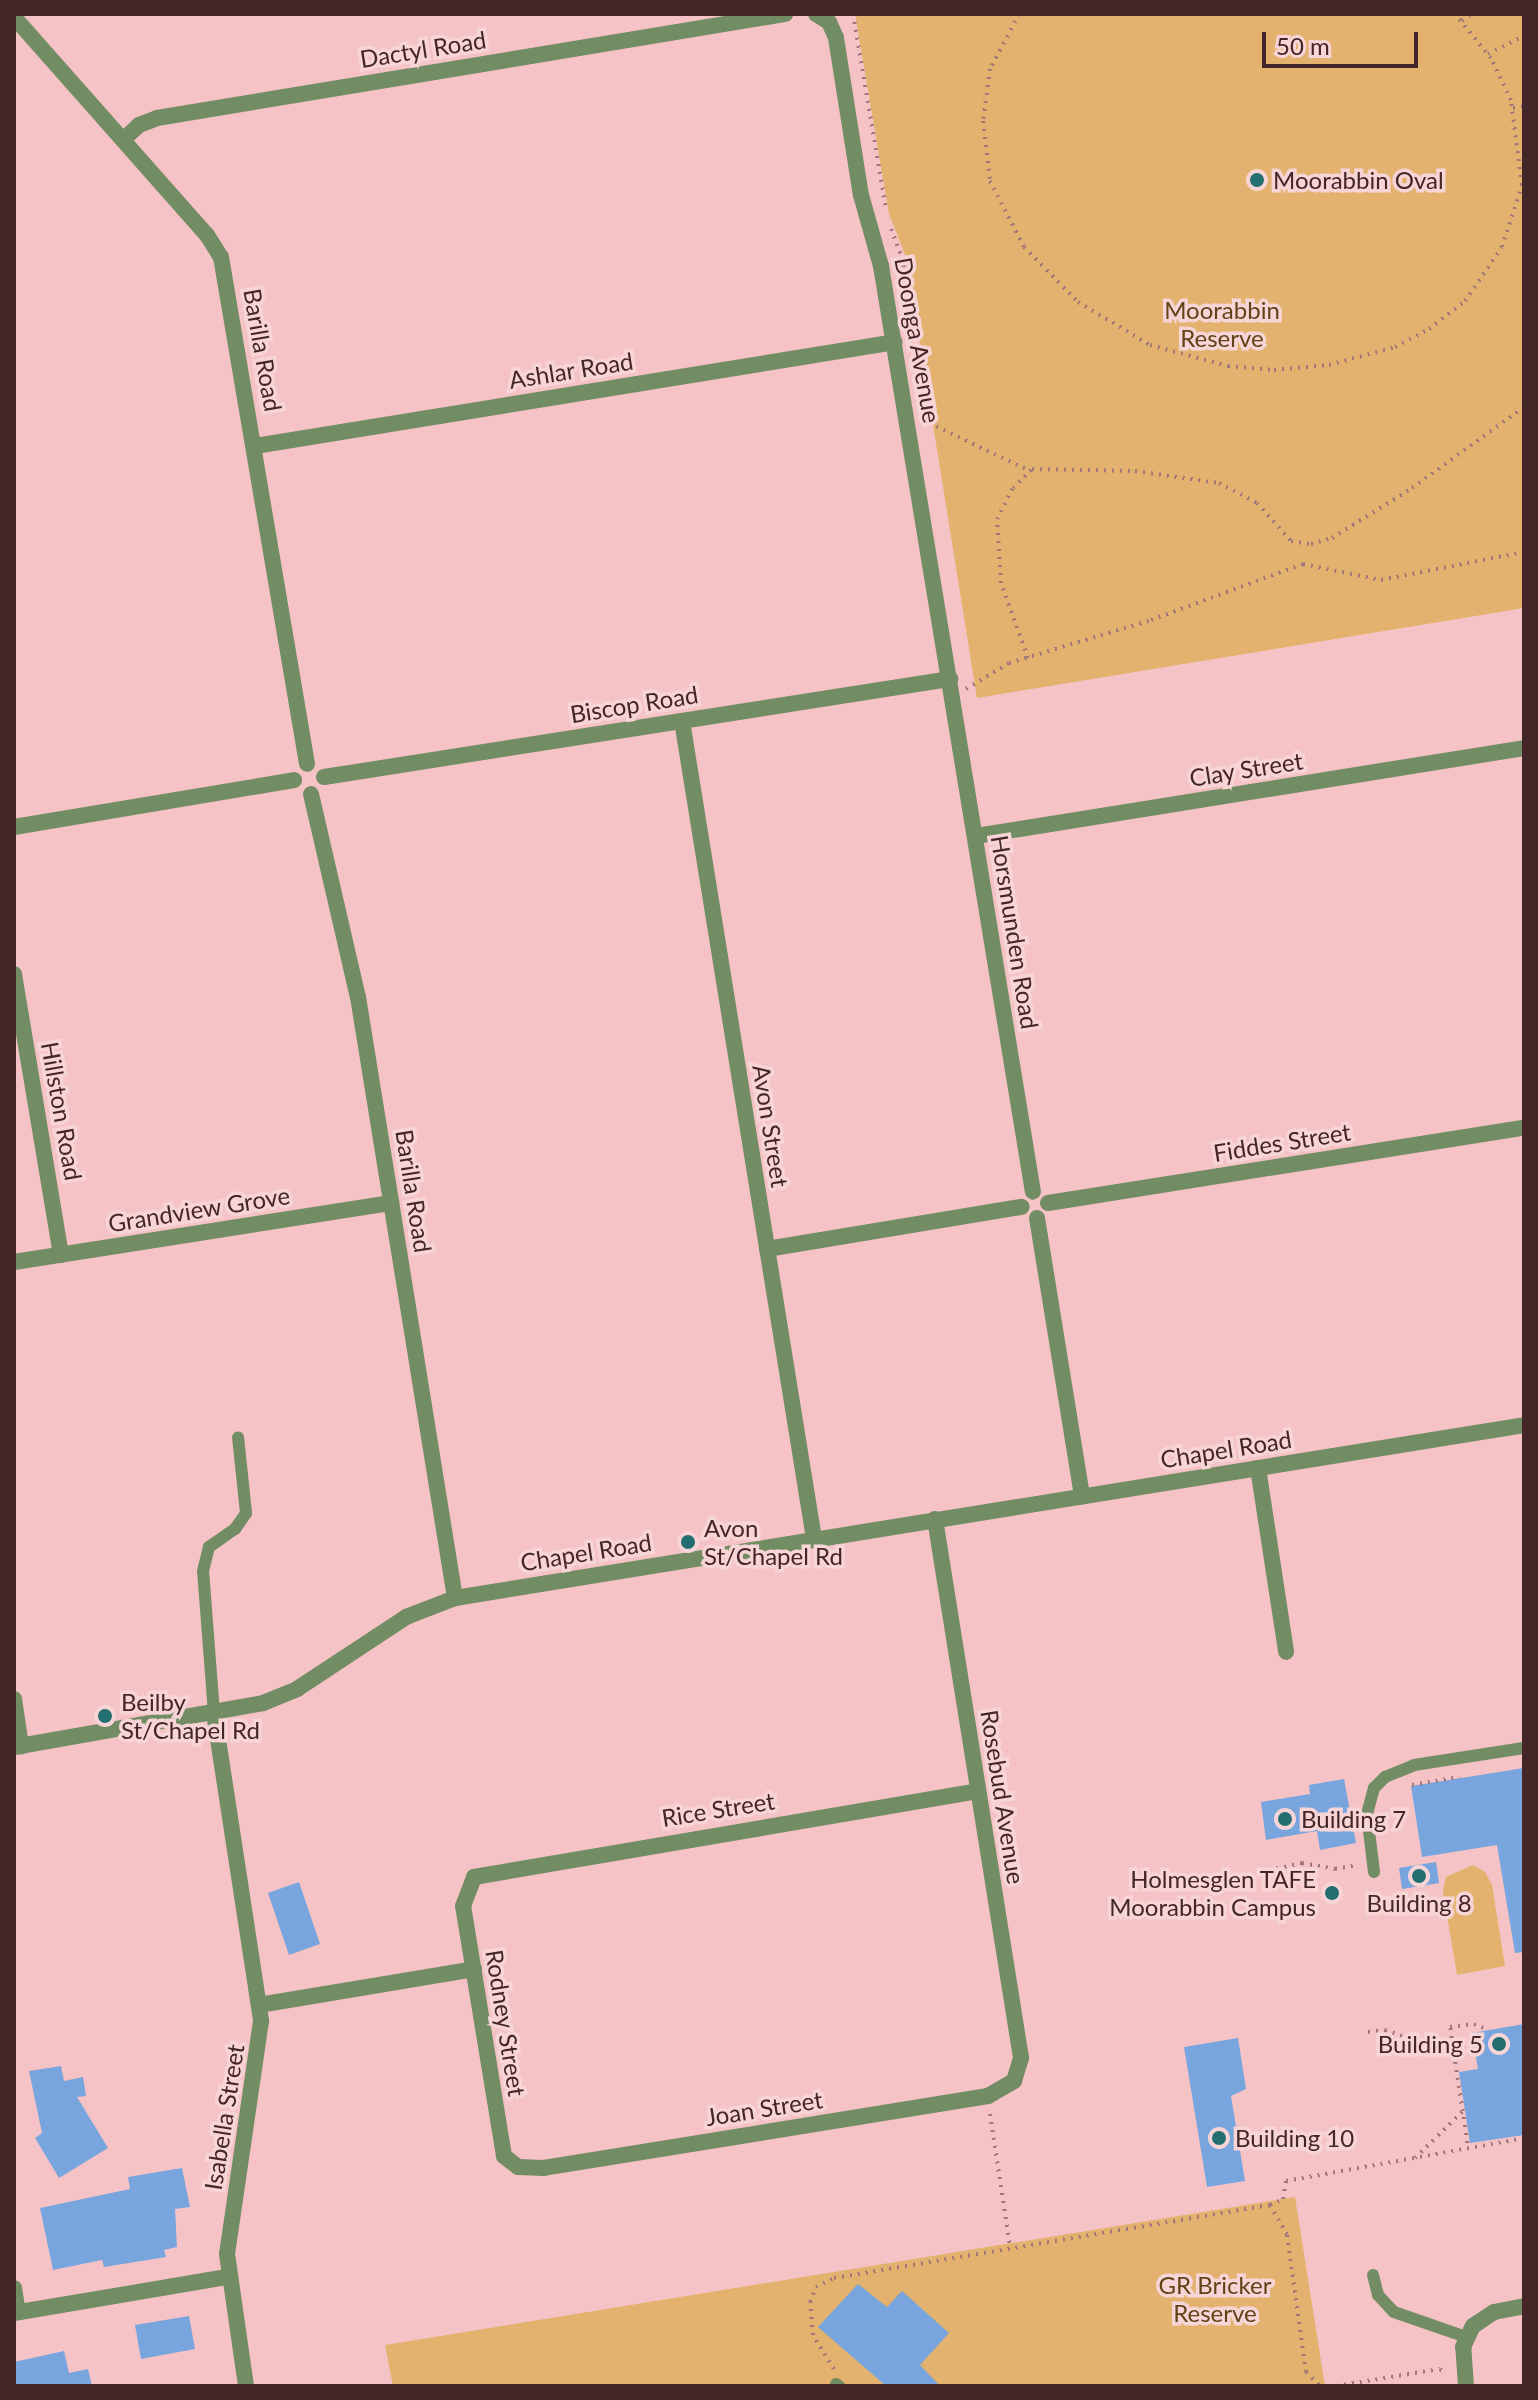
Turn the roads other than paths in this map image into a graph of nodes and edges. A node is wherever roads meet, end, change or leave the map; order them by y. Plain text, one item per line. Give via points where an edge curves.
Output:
1 (785, 14) edge
2 (818, 15) edge
3 (14, 17) edge
4 (123, 140) junction
5 (895, 342) junction
6 (255, 446) junction
7 (951, 685) junction
8 (682, 721) junction
9 (1524, 748) edge
10 (307, 764) junction
11 (324, 777) junction
12 (294, 780) junction
13 (311, 794) junction
14 (14, 827) edge
15 (976, 836) junction
16 (14, 974) edge
17 (1524, 1128) edge
18 (1033, 1192) junction
19 (391, 1203) junction
20 (1048, 1203) junction
21 (1022, 1207) junction
22 (1037, 1218) junction
23 (767, 1249) junction
24 (61, 1255) junction
25 (14, 1262) edge
26 (1524, 1425) edge
27 (238, 1437) dead end
28 (1258, 1468) junction
29 (1082, 1496) junction
30 (935, 1519) junction
31 (814, 1539) junction
32 (455, 1598) junction
33 (1286, 1652) dead end
34 (14, 1699) edge
35 (214, 1713) junction
36 (17, 1746) edge
37 (1524, 1748) edge
38 (978, 1791) junction
39 (1373, 1867) road end
40 (469, 1882) joint
41 (474, 1969) junction
42 (259, 2005) junction
43 (1014, 2081) joint
44 (518, 2167) joint
45 (1373, 2275) dead end
46 (227, 2277) junction
47 (14, 2288) edge
48 (1524, 2306) edge
49 (16, 2312) edge
50 (1466, 2337) junction
51 (1465, 2379) edge
52 (246, 2386) edge

1 - 4 street, Dactyl Road via 157,118
2 - 5 street, Doonga Avenue via 836,38 861,195
3 - 4 street, Barilla Road
4 - 6 street, Barilla Road via 221,257
5 - 6 street, Ashlar Road
5 - 7 street, Doonga Avenue
6 - 10 street, Barilla Road
7 - 8 street, Biscop Road
7 - 15 street, Horsmunden Road
8 - 11 street, Biscop Road
8 - 23 street, Avon Street
9 - 15 street, Clay Street
10 - 11 street via 320,768
10 - 12 street
11 - 13 street
12 - 13 street via 298,789
12 - 14 street
13 - 19 street, Barilla Road via 355,978
15 - 18 street, Horsmunden Road
16 - 24 street, Hillston Road
17 - 20 street, Fiddes Street
18 - 20 street
18 - 21 street
19 - 24 street, Grandview Grove
19 - 32 street, Barilla Road
20 - 22 street
21 - 22 street
21 - 23 street
22 - 29 street
23 - 31 street, Avon Street
24 - 25 street, Grandview Grove
26 - 28 street, Chapel Road
27 - 35 lane via 246,1513 235,1529 209,1547 203,1571
28 - 29 street, Chapel Road
28 - 33 street
29 - 30 street, Chapel Road
30 - 31 street, Chapel Road
30 - 38 street, Rosebud Avenue
31 - 32 street, Chapel Road
32 - 35 street, Chapel Road via 406,1617 281,1697
34 - 36 street
35 - 36 street, Chapel Road
35 - 42 street, Isabella Street
37 - 39 lane via 1414,1765 1385,1777 1369,1800
38 - 40 street, Rice Street via 488,1871
38 - 43 street, Rosebud Avenue via 1021,2058
40 - 41 street, Rodney Street via 463,1906
41 - 42 street
41 - 44 street, Rodney Street via 502,2148
42 - 46 street, Isabella Street via 261,2050 227,2242
43 - 44 street, Joan Street via 988,2096 544,2168
45 - 50 lane via 1378,2295 1394,2312
46 - 49 street
46 - 52 street, Isabella Street
47 - 49 street
48 - 50 street via 1482,2318
50 - 51 street

